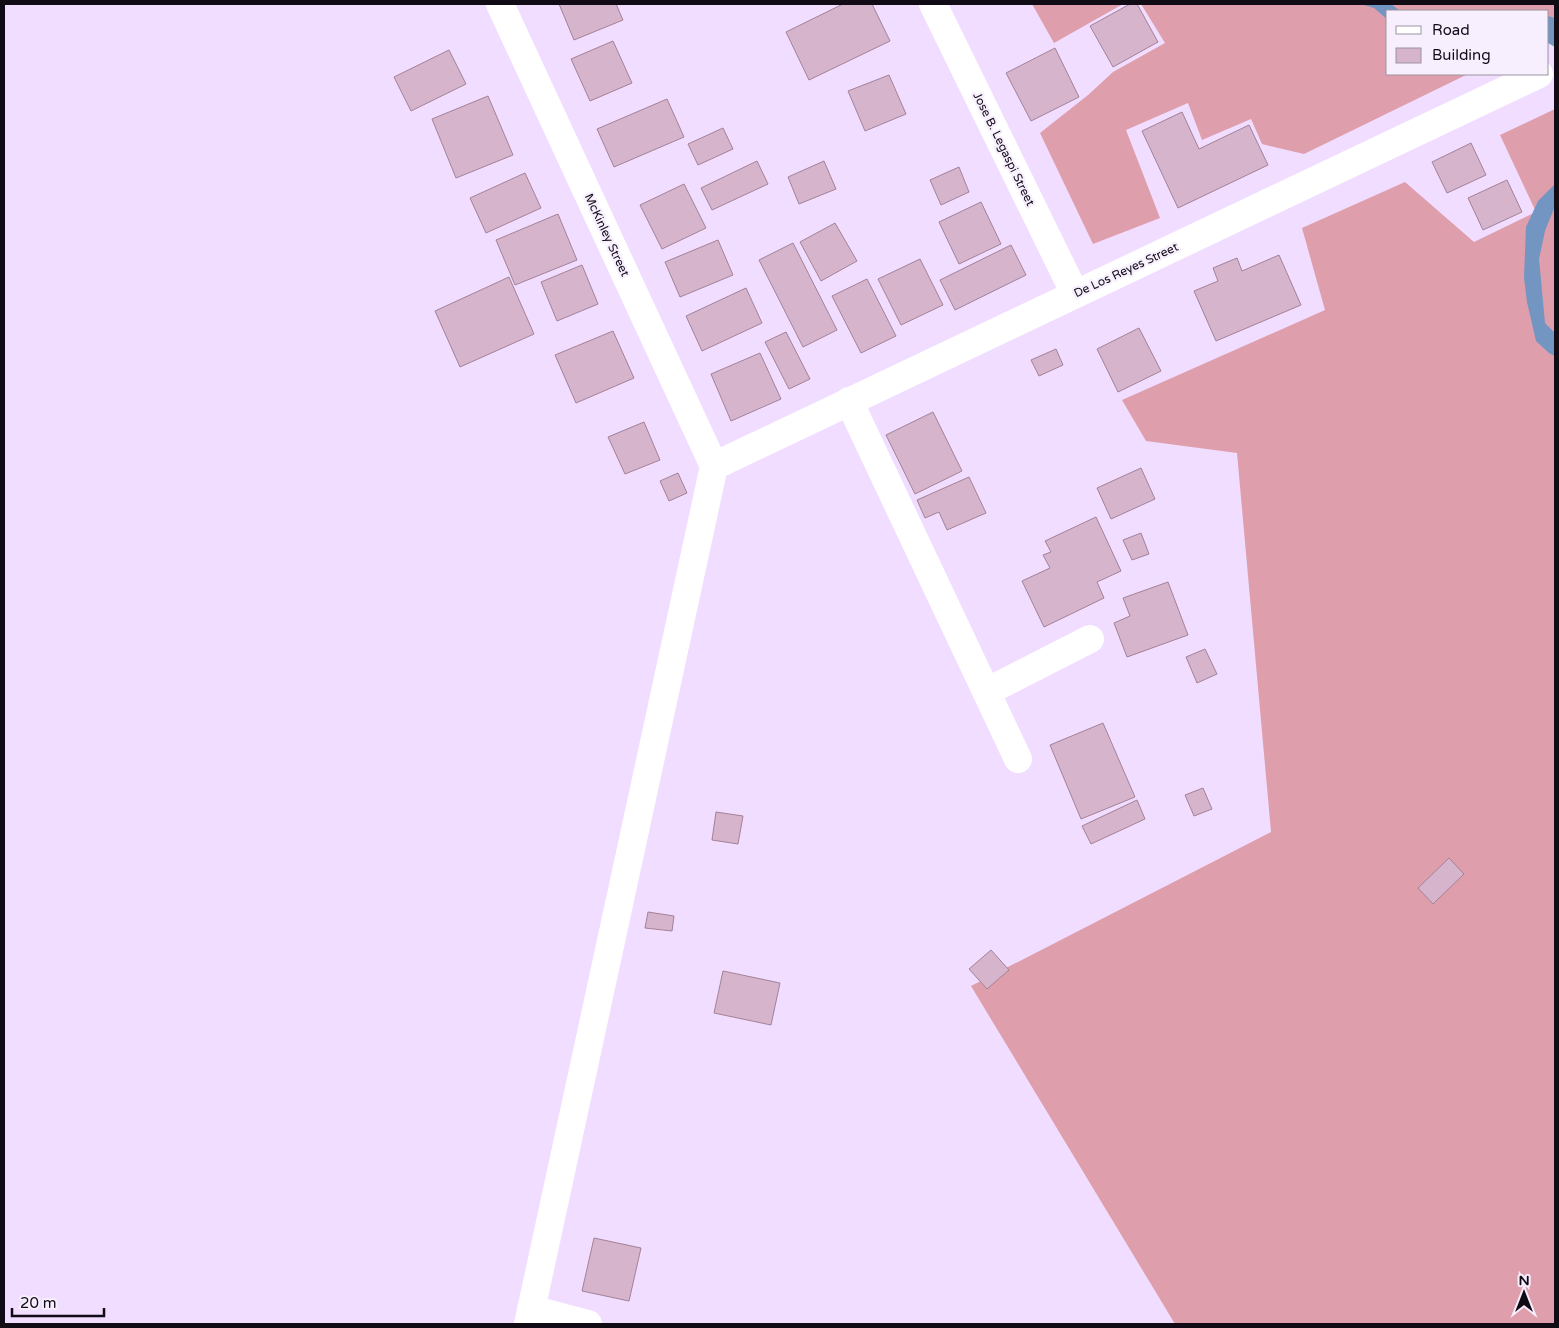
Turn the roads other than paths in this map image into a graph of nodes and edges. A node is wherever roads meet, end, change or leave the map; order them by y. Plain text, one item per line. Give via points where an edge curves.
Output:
1 (500, 4) edge
2 (933, 4) edge
3 (1537, 75) edge
4 (1075, 294) junction
5 (850, 401) junction
6 (714, 466) junction
7 (1090, 639) dead end
8 (986, 692) junction
9 (1018, 759) dead end
10 (530, 1317) edge
11 (588, 1324) edge

1 - 6 street, McKinley Street
2 - 4 street, Jose B. Legaspi Street
3 - 4 street, De Los Reyes Street
4 - 5 street, De Los Reyes Street
5 - 6 street, De Los Reyes Street
5 - 8 street
6 - 10 street
7 - 8 street
8 - 9 street
10 - 11 street

